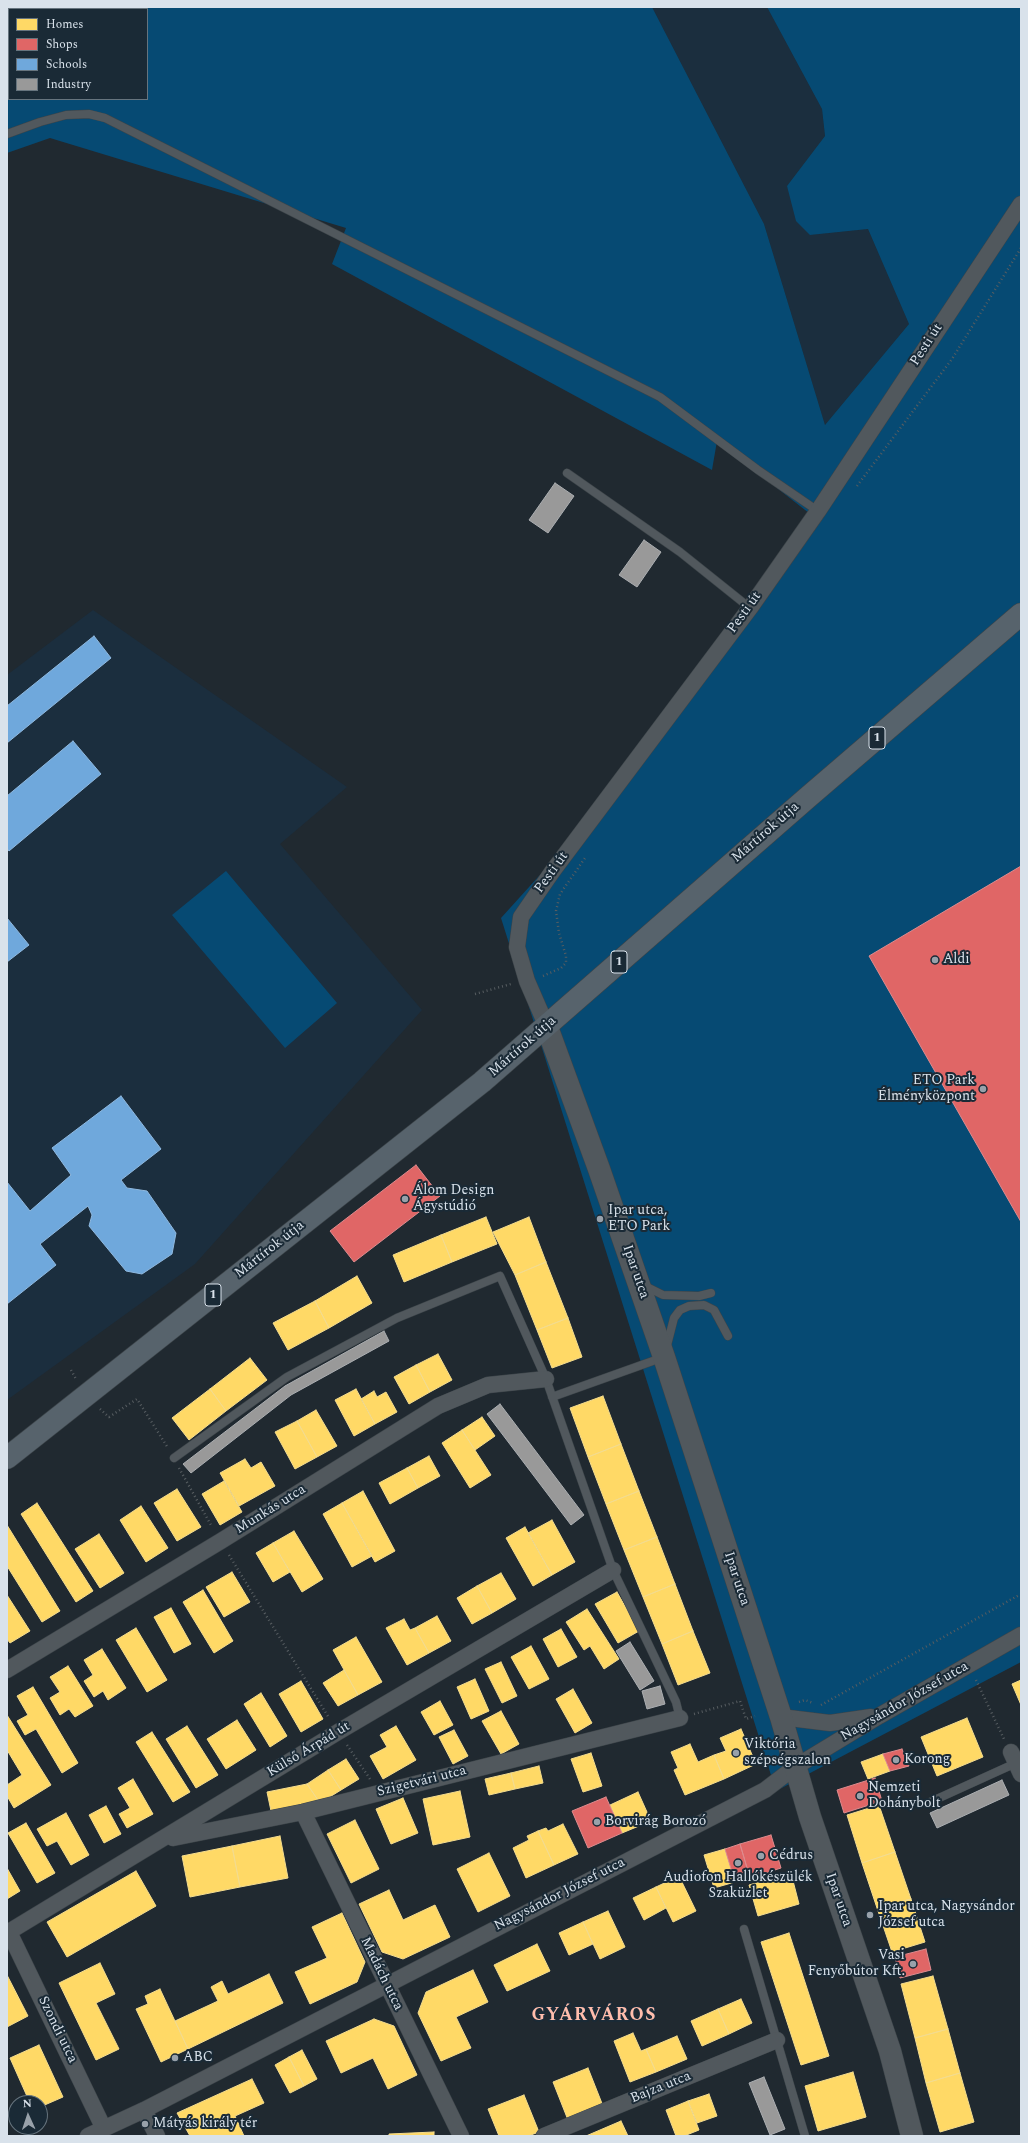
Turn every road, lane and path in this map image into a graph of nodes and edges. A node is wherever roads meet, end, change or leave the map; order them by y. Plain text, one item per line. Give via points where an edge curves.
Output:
1 (7, 134) edge
2 (1021, 204) edge
3 (1021, 248) edge
4 (567, 473) dead end
5 (856, 487) dead end
6 (818, 511) junction
7 (750, 608) junction
8 (1021, 614) edge
9 (588, 855) dead end
10 (528, 981) junction
11 (475, 994) dead end
12 (547, 1027) junction
13 (638, 1282) junction
14 (711, 1293) dead end
15 (728, 1336) dead end
16 (664, 1357) junction
17 (71, 1370) dead end
18 (76, 1379) dead end
19 (546, 1379) junction
20 (552, 1397) junction
21 (98, 1408) dead end
22 (7, 1458) edge
23 (174, 1458) junction
24 (220, 1541) junction
25 (613, 1570) junction
26 (1021, 1594) edge
27 (1021, 1634) edge
28 (968, 1665) junction
29 (7, 1670) edge
30 (787, 1711) junction
31 (755, 1716) dead end
32 (879, 1716) junction
33 (680, 1718) junction
34 (338, 1732) junction
35 (1017, 1759) edge
36 (795, 1767) junction
37 (380, 1793) junction
38 (928, 1803) dead end
39 (303, 1812) junction
40 (162, 1840) junction
41 (744, 1929) dead end
42 (8, 1932) edge
43 (386, 1985) junction
44 (777, 2040) junction
45 (144, 2110) junction
46 (104, 2129) junction
47 (88, 2136) edge
48 (157, 2136) edge
49 (461, 2136) edge
50 (544, 2136) edge
51 (805, 2136) edge
52 (912, 2136) edge

1 - 6 lane via 66,116 89,114 105,118 660,397
2 - 6 street, Pesti út
3 - 5 path via 952,359
4 - 7 lane via 680,552
6 - 7 street, Pesti út
7 - 10 street, Pesti út via 521,917 517,947
8 - 12 main road, Mártírok útja / 1 via 692,898
9 - 10 path via 560,894 556,911 558,933 566,963 549,975
10 - 11 path
10 - 12 street, Pesti út
12 - 13 street, Ipar utca
12 - 22 main road, Mártírok útja / 1 via 450,1109
13 - 14 lane via 663,1295 699,1296
13 - 16 street, Ipar utca
15 - 16 lane via 714,1310 704,1304 689,1306 680,1310 674,1318
16 - 20 lane
16 - 30 street, Ipar utca
17 - 18 path
19 - 20 lane
19 - 23 lane via 500,1276 397,1318 287,1377
19 - 24 street, Munkás utca via 488,1385 438,1406
20 - 25 lane
21 - 23 path via 109,1417 137,1399
23 - 24 path
24 - 29 street, Munkás utca
24 - 34 path
25 - 33 lane via 676,1702
25 - 34 street, Külső Árpád út
26 - 30 path via 820,1706 805,1700
27 - 28 street, Nagysándor József utca
28 - 32 street, Nagysándor József utca
28 - 35 path
30 - 32 street via 830,1723
30 - 36 street, Ipar utca
31 - 33 path via 746,1719 740,1701
32 - 36 street, Nagysándor József utca
33 - 37 street, Szigetvári utca
34 - 37 path
34 - 40 street, Külső Árpád út
35 - 38 lane
36 - 43 street, Nagysándor József utca via 764,1790
36 - 52 street, Ipar utca via 890,2051
37 - 39 street, Szigetvári utca
39 - 40 street, Szigetvári utca
39 - 43 street, Madách utca
40 - 42 street, Külső Árpád út
41 - 44 lane
42 - 46 street, Szondi utca
43 - 45 street, Nagysándor József utca
43 - 49 street, Madách utca
44 - 50 street, Bajza utca
44 - 51 lane
45 - 46 street, Nagysándor József utca
45 - 48 street
46 - 47 street, Nagysándor József utca

